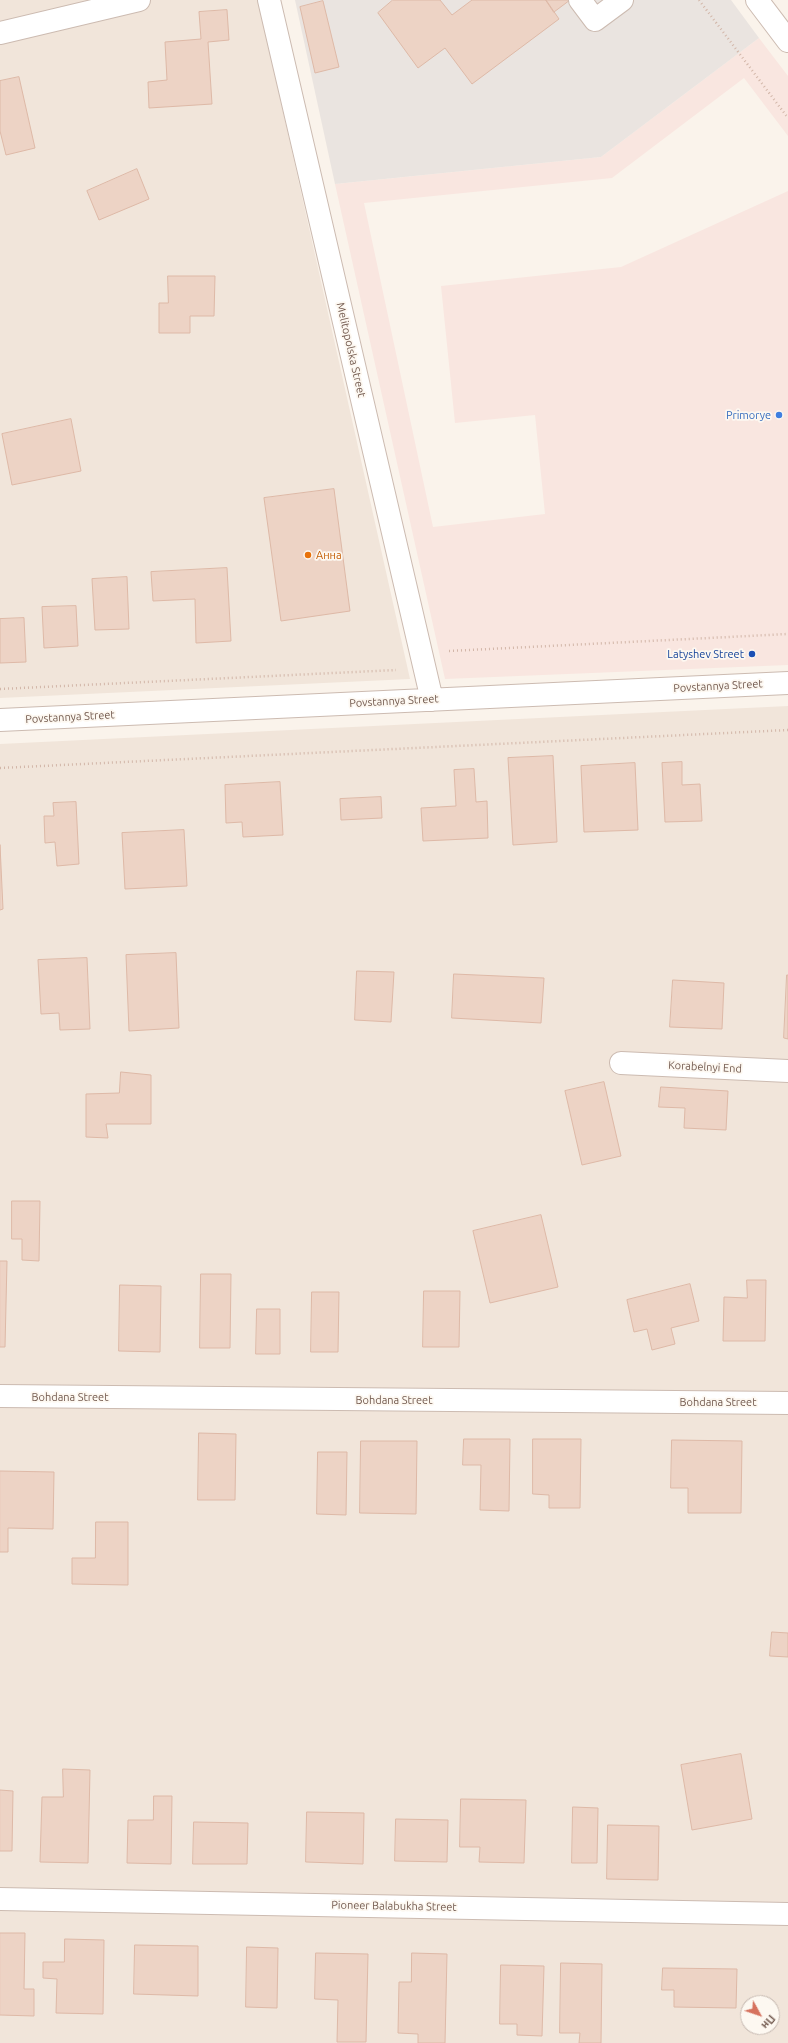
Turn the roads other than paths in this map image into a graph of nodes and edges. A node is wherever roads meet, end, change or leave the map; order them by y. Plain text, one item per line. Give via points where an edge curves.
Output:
1 (139, 0) edge
2 (269, 0) edge
3 (580, 0) edge
4 (622, 0) edge
5 (757, 0) edge
6 (0, 33) edge
7 (788, 41) edge
8 (788, 683) edge
9 (432, 700) junction
10 (0, 720) edge
11 (622, 1063) dead end
12 (788, 1071) edge
13 (0, 1396) edge
14 (788, 1403) edge
15 (0, 1899) edge
16 (788, 1914) edge

1 - 6 street
2 - 9 street, Melitopolska Street
3 - 4 street via 595,20
5 - 7 street
8 - 9 street, Povstannya Street
9 - 10 street, Povstannya Street
11 - 12 street, Korabelnyi End
13 - 14 street, Bohdana Street
15 - 16 street, Pioneer Balabukha Street

